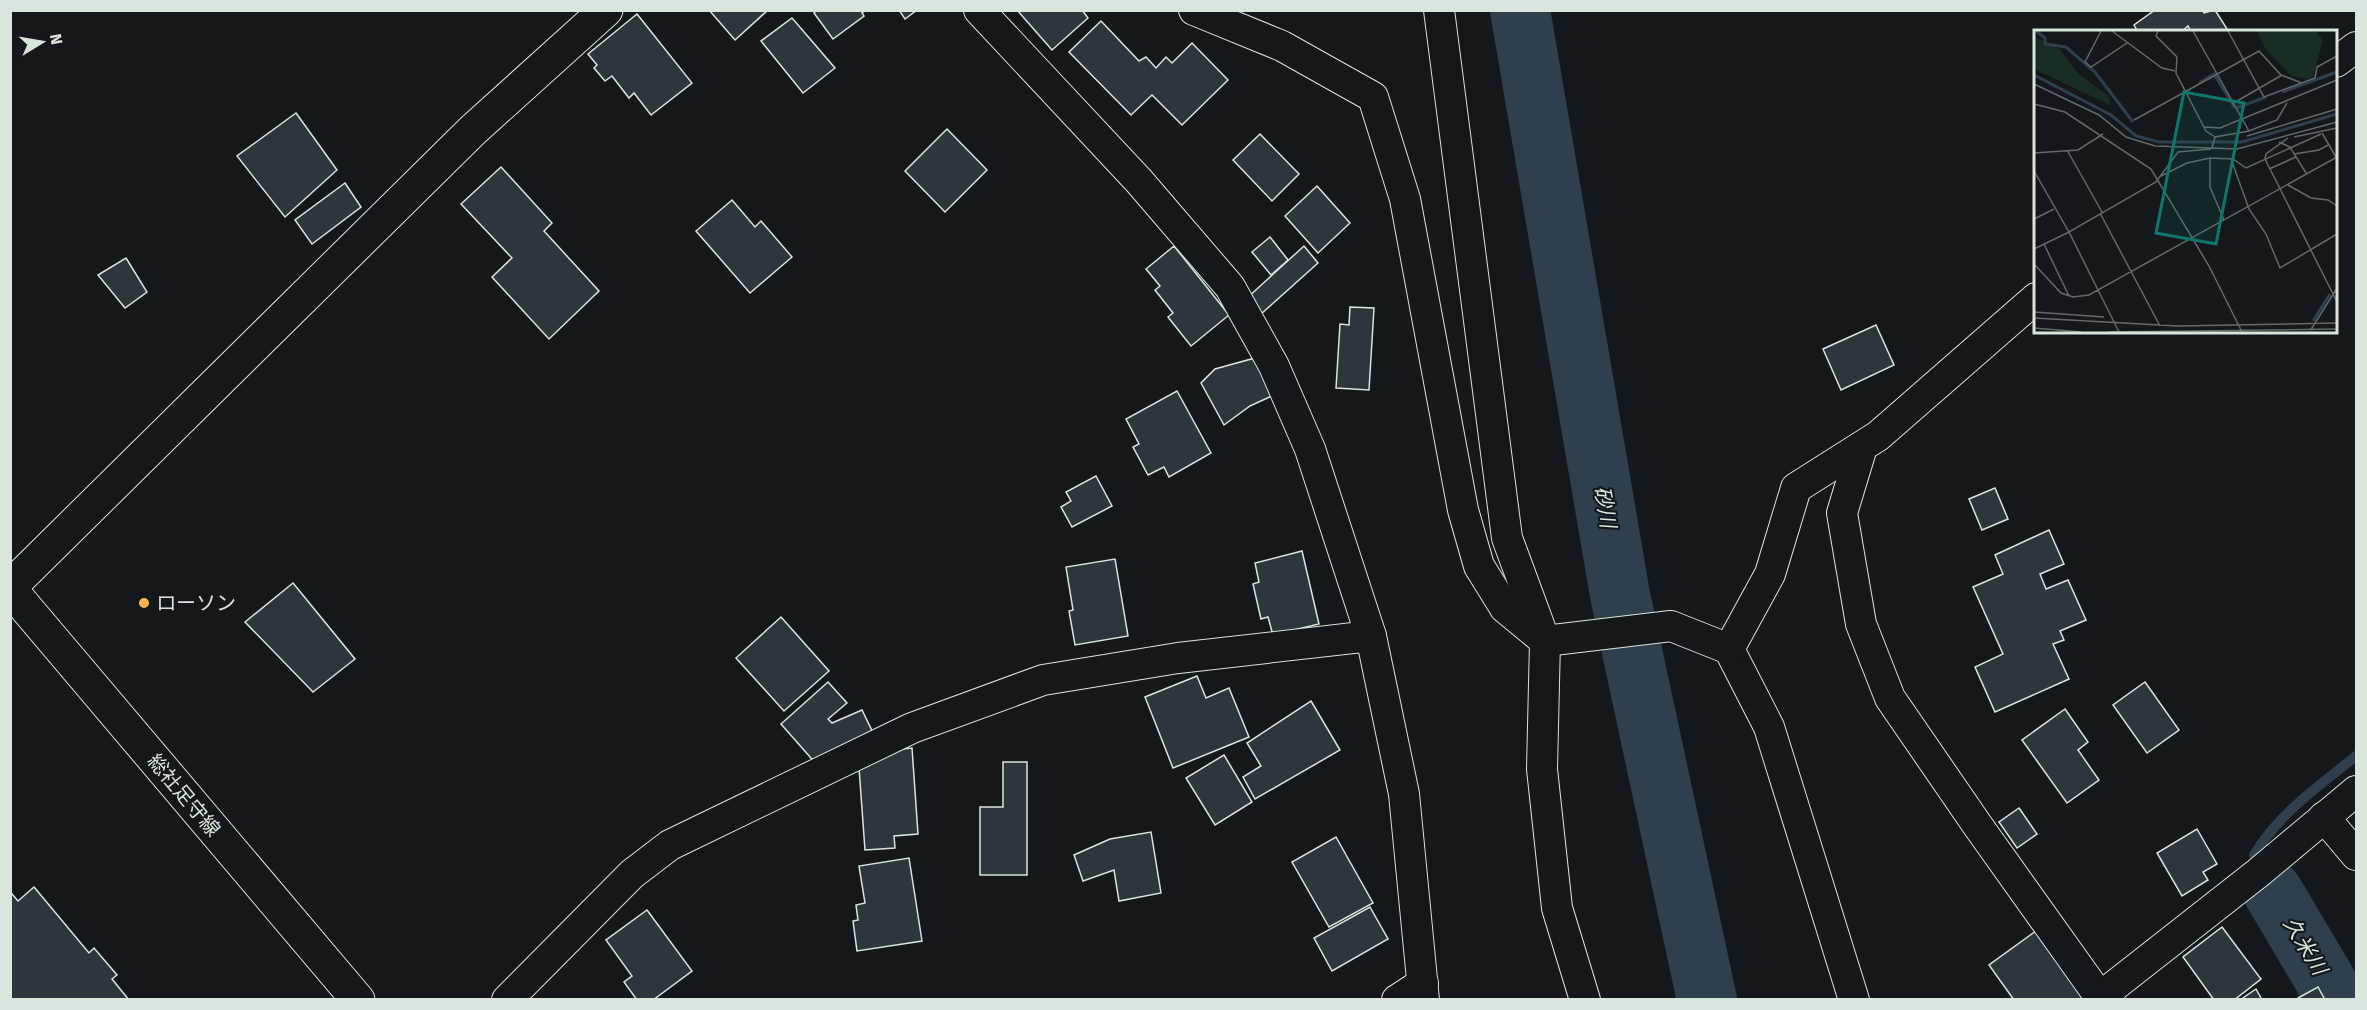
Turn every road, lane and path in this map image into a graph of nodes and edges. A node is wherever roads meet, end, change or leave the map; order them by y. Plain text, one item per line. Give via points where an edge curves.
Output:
1 (606, 10) edge
2 (979, 10) edge
3 (1194, 10) edge
4 (1439, 10) edge
5 (2356, 47) edge
6 (2337, 61) edge
7 (2034, 300) edge
8 (1862, 447) junction
9 (10, 588) edge
10 (1371, 636) junction
11 (1558, 640) junction
12 (1729, 649) junction
13 (2356, 791) edge
14 (2324, 817) junction
15 (2356, 855) edge
16 (1424, 991) edge
17 (358, 999) edge
18 (507, 999) edge
19 (1397, 999) edge
20 (1585, 999) edge
21 (1854, 999) edge
22 (2103, 999) edge

1 - 9 street via 472,130
2 - 10 street via 1139,181 1230,287 1274,366 1310,449
3 - 11 street via 1282,46 1373,97 1405,199 1463,510 1479,566 1505,608
4 - 11 street via 1507,538
5 - 6 street
7 - 8 street
8 - 12 street via 1796,488 1770,574
8 - 22 street via 1842,513 1861,624 1890,698
9 - 17 street, 総社足守線
10 - 16 street via 1404,794
10 - 18 street via 1178,658 1043,680 912,728 670,845 633,874
11 - 12 street via 1671,626
11 - 20 street via 1542,769 1557,908
12 - 21 street via 1769,727
13 - 14 street
14 - 15 street
14 - 22 street via 2114,986
16 - 19 street

